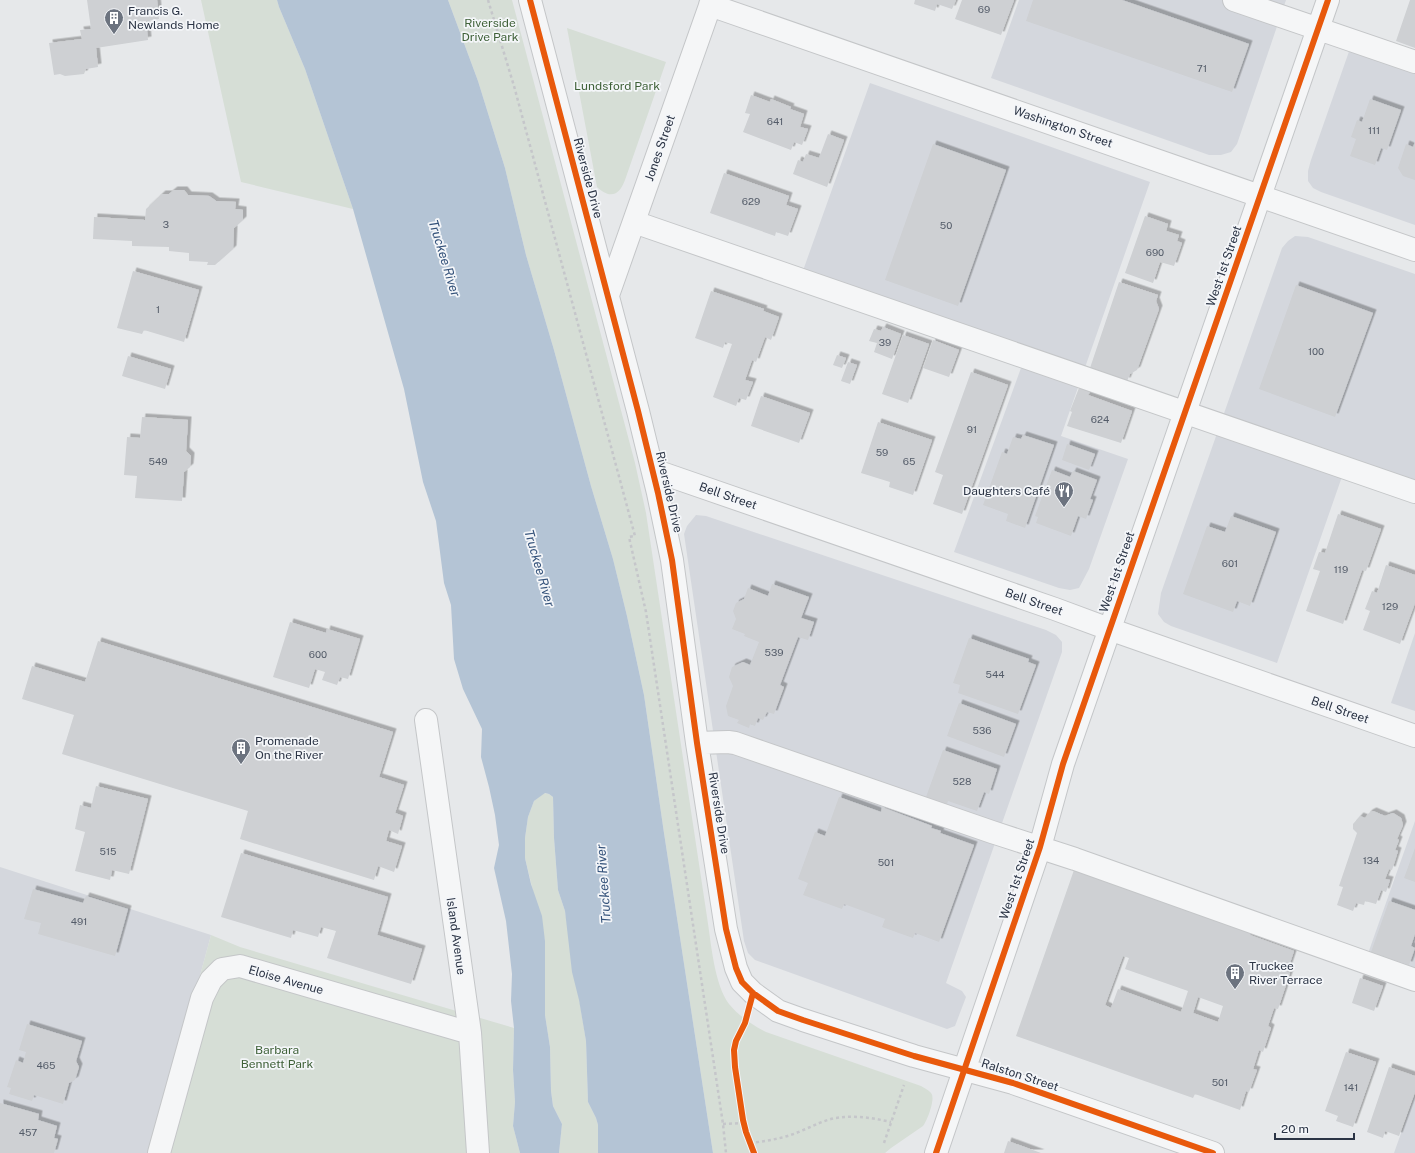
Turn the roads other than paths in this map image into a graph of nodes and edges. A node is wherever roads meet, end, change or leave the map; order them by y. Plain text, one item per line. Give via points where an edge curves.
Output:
1 (530, 0) edge
2 (1234, 0) edge
3 (1328, 0) edge
4 (711, 3) edge
5 (1318, 28) junction
6 (1415, 62) edge
7 (1260, 195) junction
8 (634, 222) junction
9 (1415, 250) edge
10 (608, 295) junction
11 (1185, 412) junction
12 (653, 470) junction
13 (1415, 492) edge
14 (1109, 629) junction
15 (426, 720) dead end
16 (1415, 736) edge
17 (697, 743) junction
18 (1040, 847) junction
19 (1415, 980) edge
20 (753, 993) joint
21 (470, 1033) junction
22 (964, 1069) junction
23 (160, 1153) edge
24 (478, 1153) edge
25 (936, 1153) edge
26 (1213, 1153) edge

1 - 10 street, Riverside Drive
2 - 5 street
3 - 5 street, West 1st Street
4 - 7 street, Washington Street
4 - 8 street, Jones Street
5 - 6 street
5 - 7 street, West 1st Street
7 - 9 street, Washington Street
7 - 11 street, West 1st Street
8 - 10 street, Jones Street
8 - 11 street
10 - 12 street, Riverside Drive
11 - 13 street
11 - 14 street, West 1st Street
12 - 14 street, Bell Street
12 - 17 street, Riverside Drive via 672,560
14 - 16 street, Bell Street
14 - 18 street, West 1st Street via 1063,764
15 - 21 street, Island Avenue
17 - 18 street via 735,743
17 - 20 street, Riverside Drive via 727,937 742,982
18 - 19 street
18 - 22 street, West 1st Street
20 - 22 street, Ralston Street via 778,1011 802,1020
21 - 23 street, Eloise Avenue via 240,966 222,969 211,980 202,998
21 - 24 street, Island Avenue
22 - 25 street, West 1st Street
22 - 26 street, Ralston Street via 1013,1083

